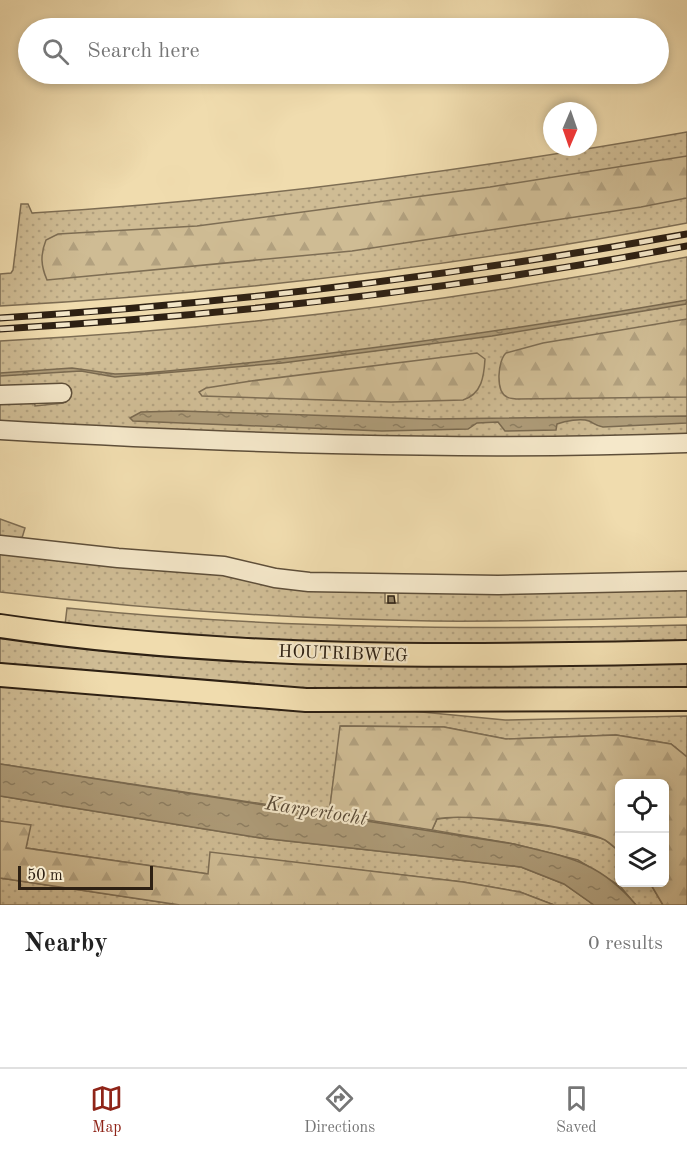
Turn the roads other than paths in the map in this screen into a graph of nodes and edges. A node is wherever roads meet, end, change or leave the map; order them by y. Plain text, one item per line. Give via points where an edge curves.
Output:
1 (62, 393) dead end
2 (0, 395) edge
3 (0, 430) edge
4 (687, 443) edge
5 (0, 545) edge
6 (687, 581) edge
7 (0, 626) edge
8 (687, 652) edge
9 (0, 675) edge
10 (687, 699) edge

1 - 2 lane
3 - 4 lane via 415,447
5 - 6 lane via 225,566 309,582 498,585
7 - 8 main road, HOUTRIBWEG via 125,641 317,654
9 - 10 main road via 306,700

